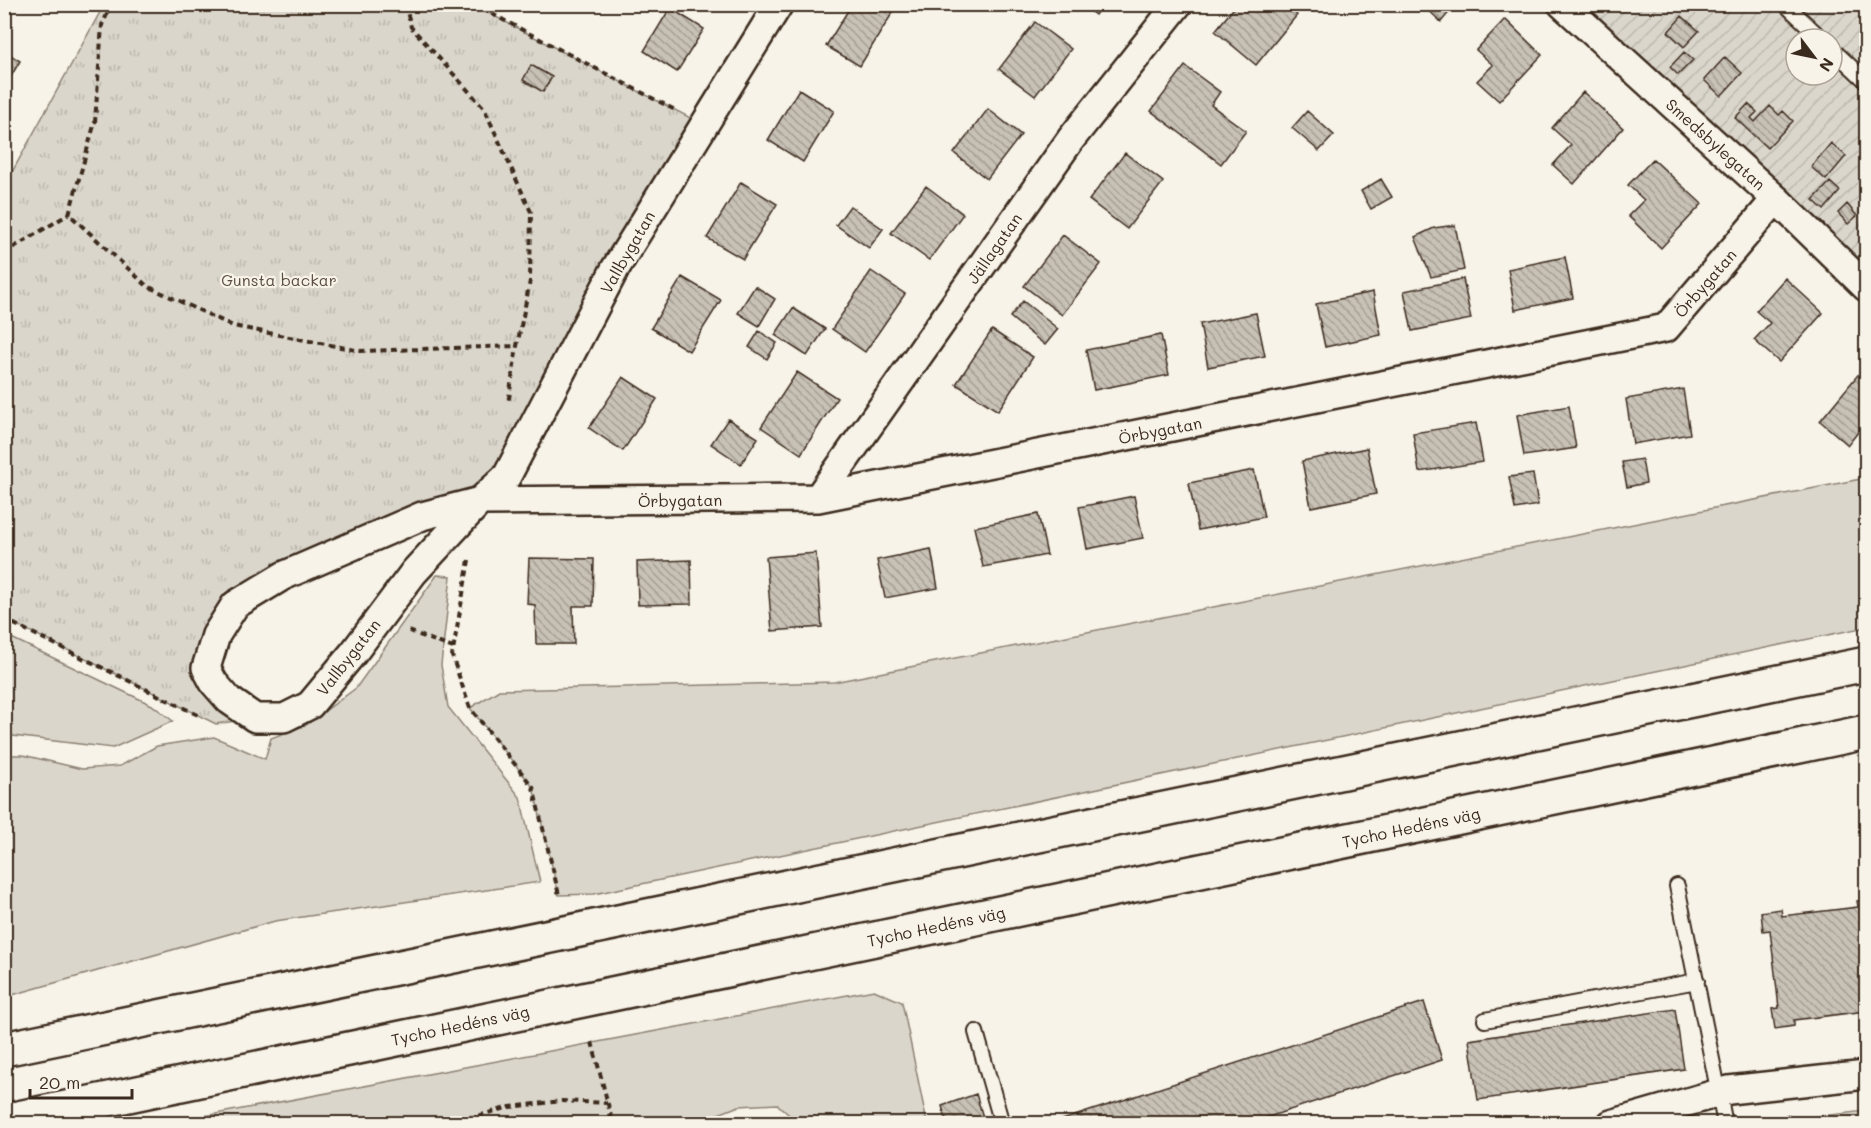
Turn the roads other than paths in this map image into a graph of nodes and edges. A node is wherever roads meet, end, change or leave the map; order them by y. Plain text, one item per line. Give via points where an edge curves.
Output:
1 (779, 4) edge
2 (1178, 4) edge
3 (1562, 4) edge
4 (1785, 4) edge
5 (1809, 27) edge
6 (1844, 60) edge
7 (1866, 81) edge
8 (1776, 199) junction
9 (1866, 287) edge
10 (819, 498) junction
11 (480, 501) junction
12 (1866, 664) edge
13 (1866, 732) edge
14 (1677, 886) dead end
15 (1697, 981) junction
16 (1485, 1020) dead end
17 (976, 1032) dead end
18 (4, 1049) edge
19 (1866, 1075) edge
20 (1720, 1092) junction
21 (4, 1121) edge
22 (1002, 1124) edge
23 (1611, 1124) edge
24 (1725, 1124) edge

1 - 11 street, Vallbygatan via 615,269 507,476
2 - 10 street, Jällagatan via 1071,139
3 - 8 street, Smedsbylegatan
4 - 5 lane
6 - 7 lane
8 - 9 street, Smedsbylegatan
8 - 10 street, Örbygatan via 1666,328
10 - 11 street, Örbygatan
11 - 11 street, Vallbygatan via 414,572 310,705 284,718 255,718 229,700 214,683 206,668 216,635 235,605 283,576 422,516
12 - 18 main road
13 - 21 main road, Tycho Hedéns väg
14 - 15 lane
15 - 16 lane
15 - 20 lane
17 - 22 lane
19 - 20 street
20 - 23 street
20 - 24 lane

